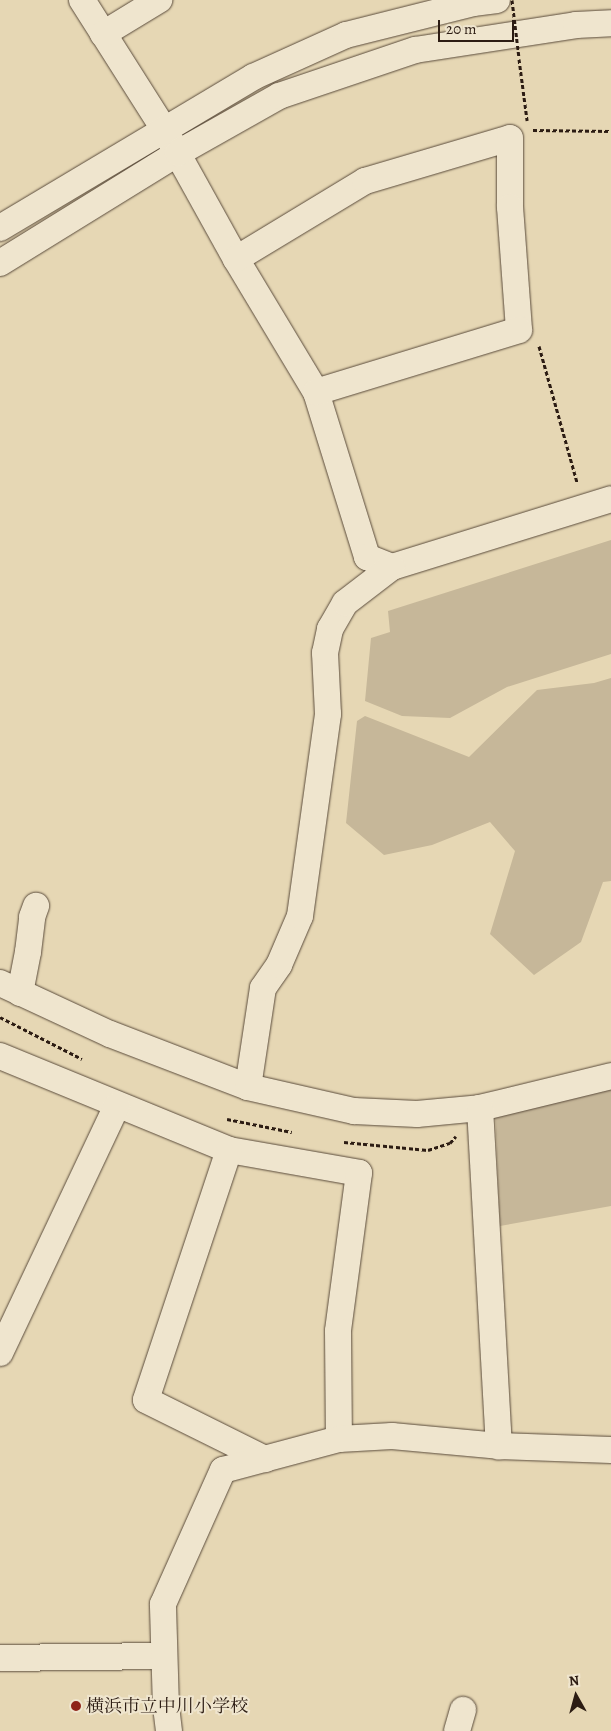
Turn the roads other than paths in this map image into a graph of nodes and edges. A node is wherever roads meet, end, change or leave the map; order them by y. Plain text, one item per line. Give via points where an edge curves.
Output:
1 (82, 0) edge
2 (159, 0) edge
3 (497, 0) edge
4 (611, 23) edge
5 (103, 34) junction
6 (171, 142) junction
7 (0, 228) edge
8 (236, 259) junction
9 (0, 263) edge
10 (316, 392) junction
11 (611, 499) edge
12 (392, 568) junction
13 (36, 906) dead end
14 (10, 988) edge
15 (0, 1056) edge
16 (611, 1076) edge
17 (248, 1088) junction
18 (117, 1105) junction
19 (480, 1108) junction
20 (229, 1150) junction
21 (0, 1353) edge
22 (339, 1439) junction
23 (499, 1446) junction
24 (611, 1450) edge
25 (265, 1459) junction
26 (164, 1656) junction
27 (0, 1658) edge
28 (169, 1731) edge

1 - 5 street
2 - 5 street
3 - 6 street via 346,35 253,77
4 - 6 street via 576,25 415,50 280,96
5 - 6 street
6 - 7 street
6 - 8 street
6 - 9 street
8 - 10 street
8 - 10 street via 365,181 510,138 510,207 519,330
10 - 12 street via 366,557
11 - 12 street
12 - 17 street via 345,603 330,628 325,653 328,714 300,916 279,965 263,988
13 - 14 street via 28,952
14 - 17 street via 110,1034
15 - 18 street
16 - 19 street
17 - 19 street via 354,1111 417,1114
18 - 20 street
18 - 21 street
19 - 23 street
20 - 22 street via 359,1174 338,1331
20 - 25 street via 146,1400
22 - 23 street via 392,1436
22 - 25 street
23 - 24 street
25 - 26 street via 222,1470 163,1604
26 - 27 street
26 - 28 street

